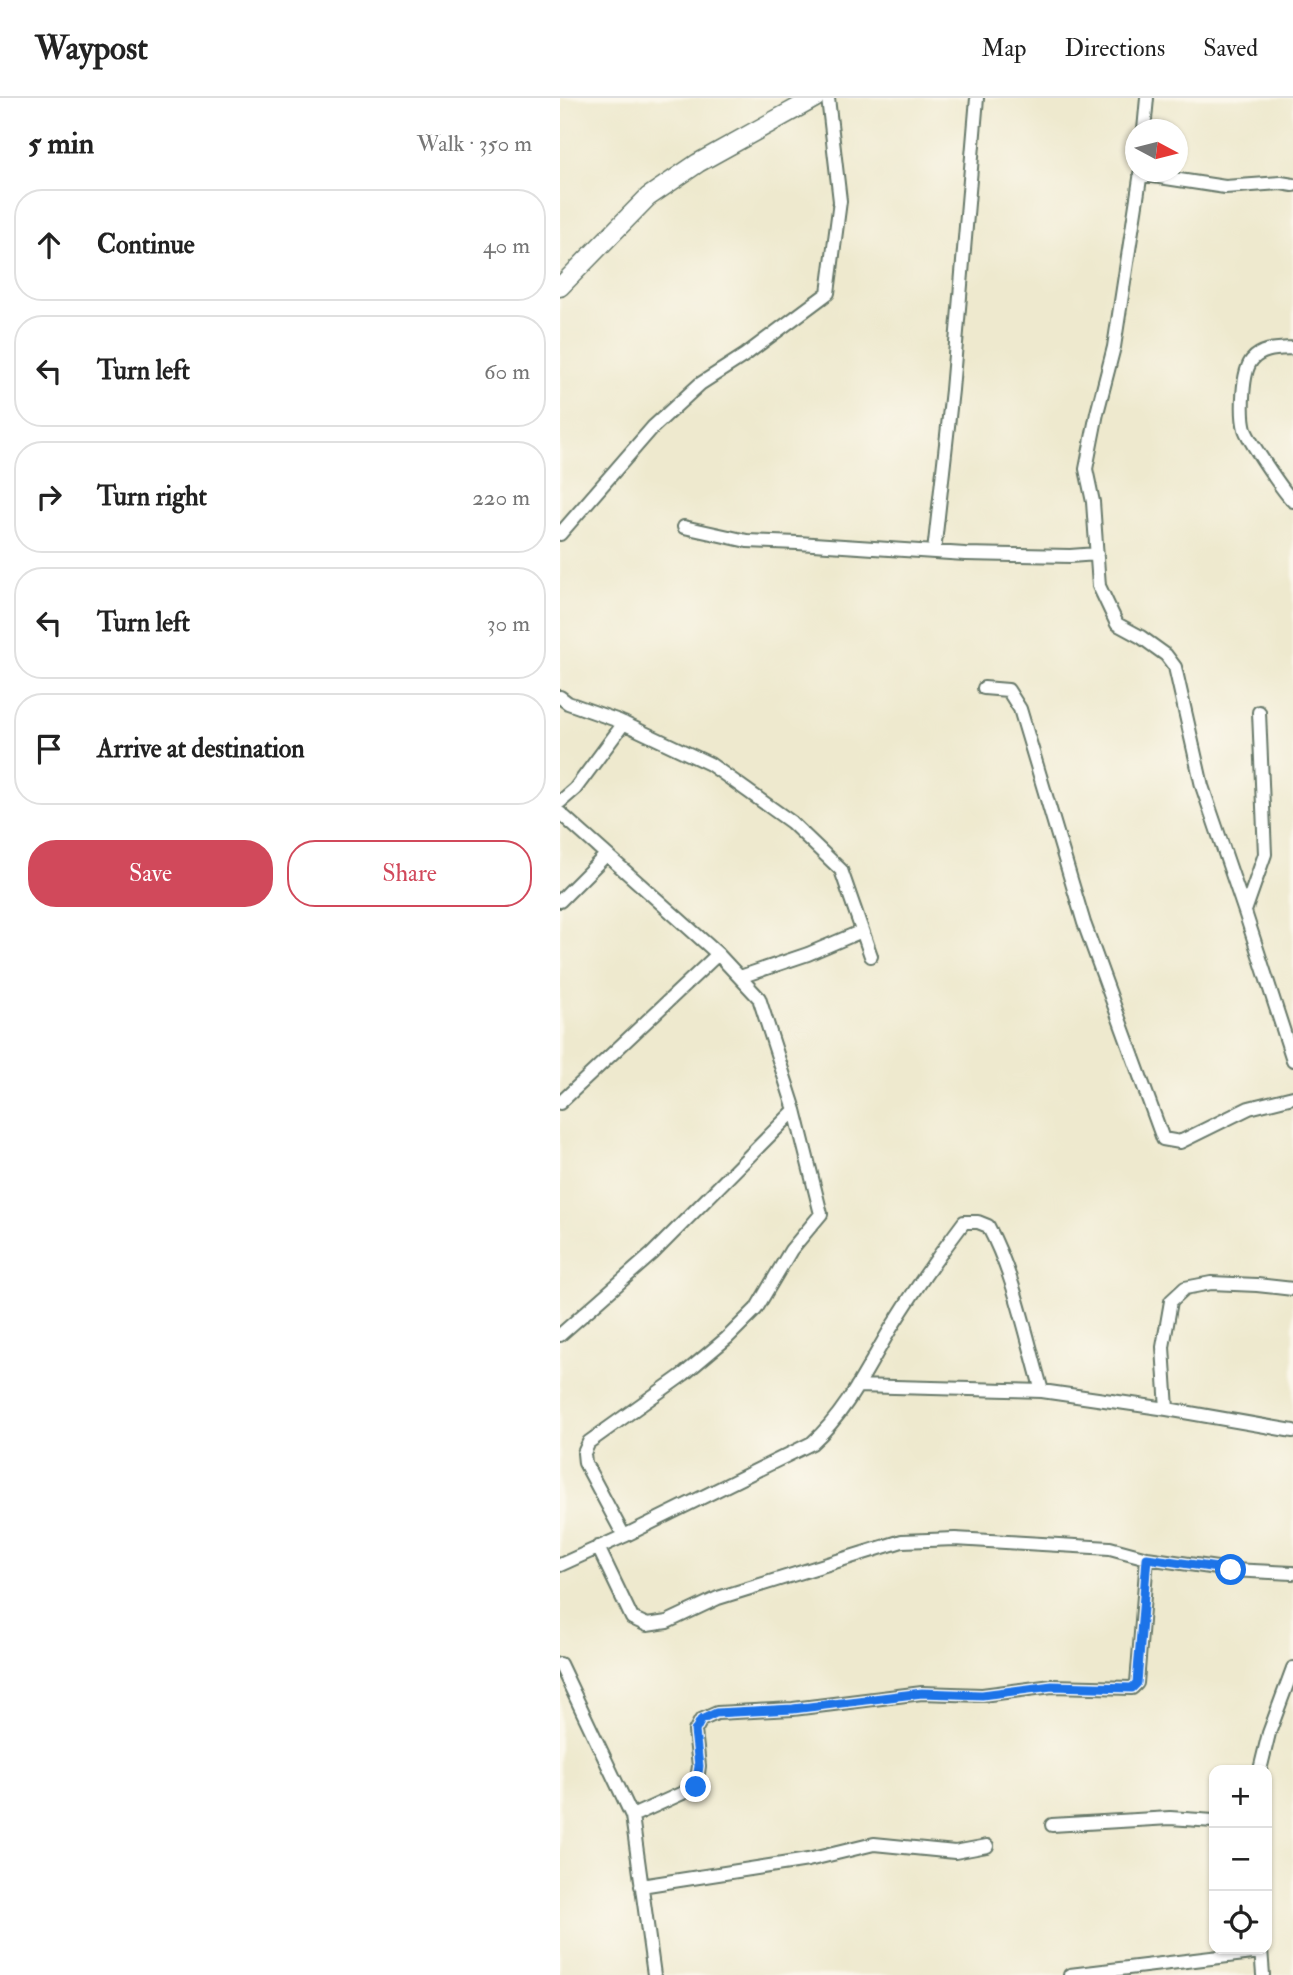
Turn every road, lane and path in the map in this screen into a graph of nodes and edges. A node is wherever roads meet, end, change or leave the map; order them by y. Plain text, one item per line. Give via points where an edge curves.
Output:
1 (815, 98) edge
2 (828, 98) edge
3 (977, 98) edge
4 (1147, 98) edge
5 (1145, 119) edge
6 (1188, 181) edge
7 (1139, 182) edge
8 (1293, 185) edge
9 (560, 287) edge
10 (1293, 348) edge
11 (1293, 501) edge
12 (684, 527) dead end
13 (560, 534) edge
14 (934, 552) junction
15 (1097, 554) junction
16 (984, 688) dead end
17 (560, 698) edge
18 (1259, 712) dead end
19 (624, 723) junction
20 (560, 802) edge
21 (560, 813) edge
22 (606, 855) junction
23 (560, 901) edge
24 (1245, 912) junction
25 (862, 931) junction
26 (718, 954) junction
27 (871, 956) dead end
28 (740, 977) junction
29 (1293, 1017) edge
30 (1279, 1022) junction
31 (1293, 1060) edge
32 (1293, 1097) edge
33 (560, 1103) edge
34 (795, 1110) junction
35 (1293, 1289) edge
36 (560, 1335) edge
37 (857, 1386) junction
38 (1042, 1391) junction
39 (1167, 1409) junction
40 (1293, 1431) edge
41 (624, 1536) junction
42 (598, 1546) junction
43 (1147, 1558) junction
44 (560, 1565) edge
45 (1293, 1573) edge
46 (560, 1664) edge
47 (1293, 1668) edge
48 (1261, 1765) edge
49 (632, 1816) junction
50 (1209, 1821) edge
51 (1052, 1825) dead end
52 (987, 1846) dead end
53 (641, 1886) junction
54 (1232, 1954) edge
55 (1261, 1954) edge
56 (1095, 1973) edge
57 (654, 1975) edge
58 (1070, 1975) edge
59 (1263, 1975) edge

1 - 9 street via 698,163 648,197
2 - 13 street via 840,201 828,293 700,384 653,428
3 - 14 street
4 - 5 street
6 - 8 street via 1225,187
7 - 15 street via 1114,347 1086,469
10 - 11 street via 1269,350 1251,361 1243,404 1245,430
12 - 14 street via 747,541
14 - 15 street
15 - 24 street via 1099,586 1117,624 1166,655 1175,667 1202,786
16 - 32 street via 1008,690 1020,709 1084,922 1163,1139 1180,1142 1249,1108
17 - 19 street
18 - 24 street via 1265,854
19 - 20 street
19 - 25 street via 710,764 791,821 841,870
21 - 22 street
22 - 23 street
22 - 26 street
24 - 30 street
25 - 27 street
25 - 28 street
26 - 28 street
26 - 33 street
28 - 34 street via 759,998
29 - 30 street
30 - 31 street
34 - 36 street via 669,1237
34 - 41 street via 821,1214 791,1250 756,1309 684,1374 589,1442 584,1453
35 - 39 street via 1211,1283 1185,1289 1171,1301 1163,1347
37 - 38 street
37 - 38 street via 964,1222 978,1222 988,1226 998,1244
37 - 41 street via 830,1428 812,1443
38 - 39 street
39 - 40 street
41 - 42 street
42 - 43 street via 632,1618 647,1625 902,1541 955,1539 1098,1547
42 - 44 street
43 - 45 street
43 - 49 street via 1137,1683 1132,1688 1052,1686 982,1695 922,1693 716,1713 701,1720 695,1731 696,1787
46 - 49 street
47 - 48 street
49 - 53 street
50 - 51 street via 1170,1818
52 - 53 street via 955,1852 874,1844 808,1860
53 - 57 street
54 - 56 street
55 - 59 street
56 - 58 street

